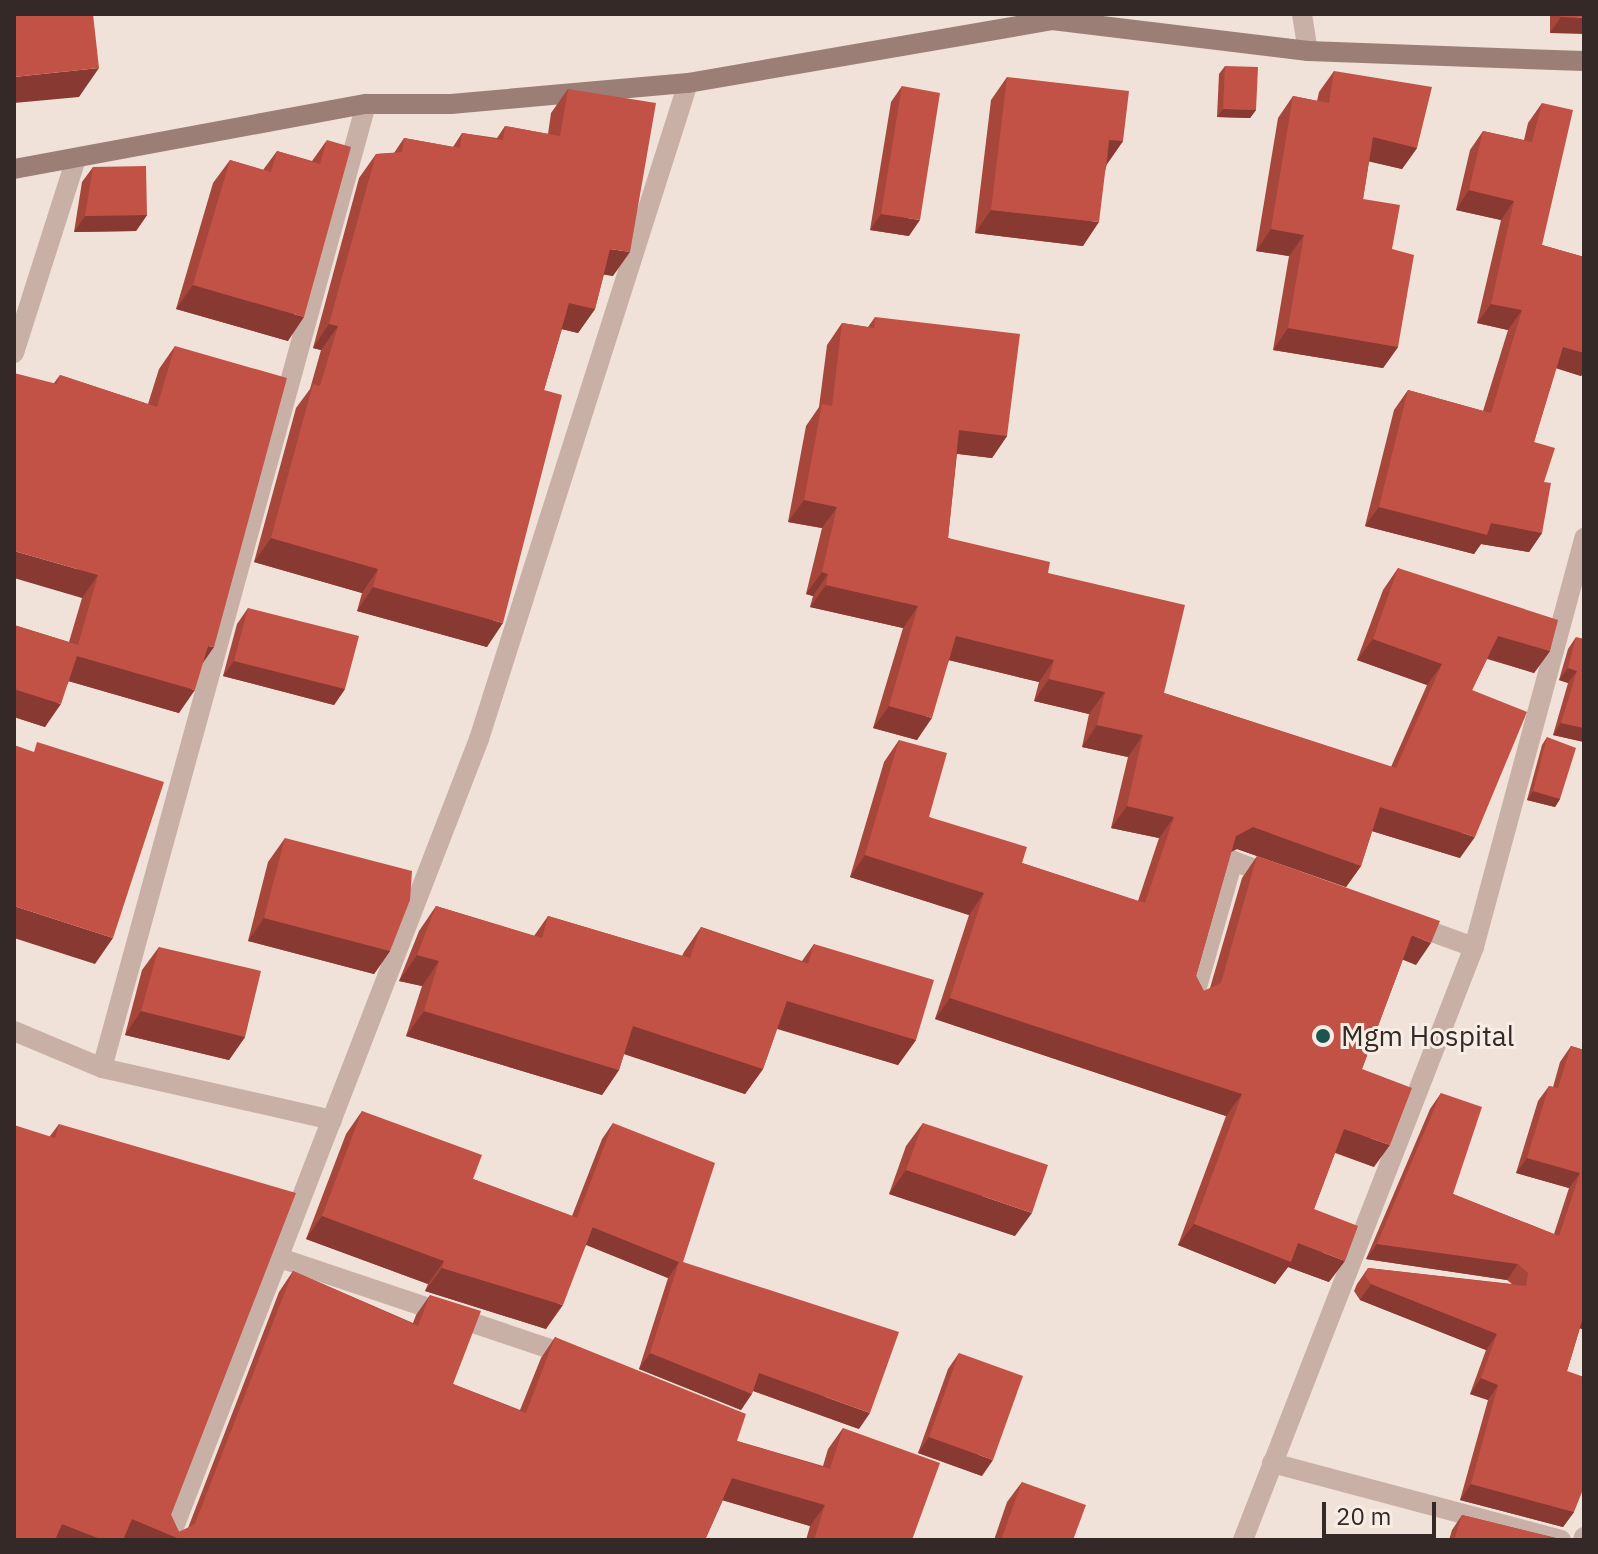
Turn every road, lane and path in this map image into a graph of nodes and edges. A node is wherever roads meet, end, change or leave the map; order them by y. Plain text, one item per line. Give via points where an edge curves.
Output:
1 (1302, 14) edge
2 (1308, 51) junction
3 (1584, 61) edge
4 (688, 83) junction
5 (366, 104) junction
6 (75, 162) junction
7 (14, 169) edge
8 (14, 353) edge
9 (1584, 538) edge
10 (1293, 883) edge
11 (1383, 915) edge
12 (1474, 947) junction
13 (1193, 1001) edge
14 (14, 1031) edge
15 (102, 1068) junction
16 (332, 1120) junction
17 (283, 1259) junction
18 (1343, 1269) junction
19 (1373, 1273) edge
20 (588, 1363) edge
21 (1272, 1463) junction
22 (169, 1540) edge
23 (1243, 1540) edge
24 (1561, 1540) edge

1 - 2 street
2 - 3 street
2 - 4 street via 1052,20
4 - 5 street via 451,104
4 - 16 street via 479,739
5 - 6 street
5 - 15 street
6 - 7 street
6 - 8 street
9 - 12 street
10 - 13 street via 1233,861
11 - 12 street
12 - 18 street
14 - 15 street
15 - 16 street
16 - 17 street
17 - 20 street
17 - 22 street
18 - 19 street
18 - 21 street
21 - 23 street
21 - 24 street

